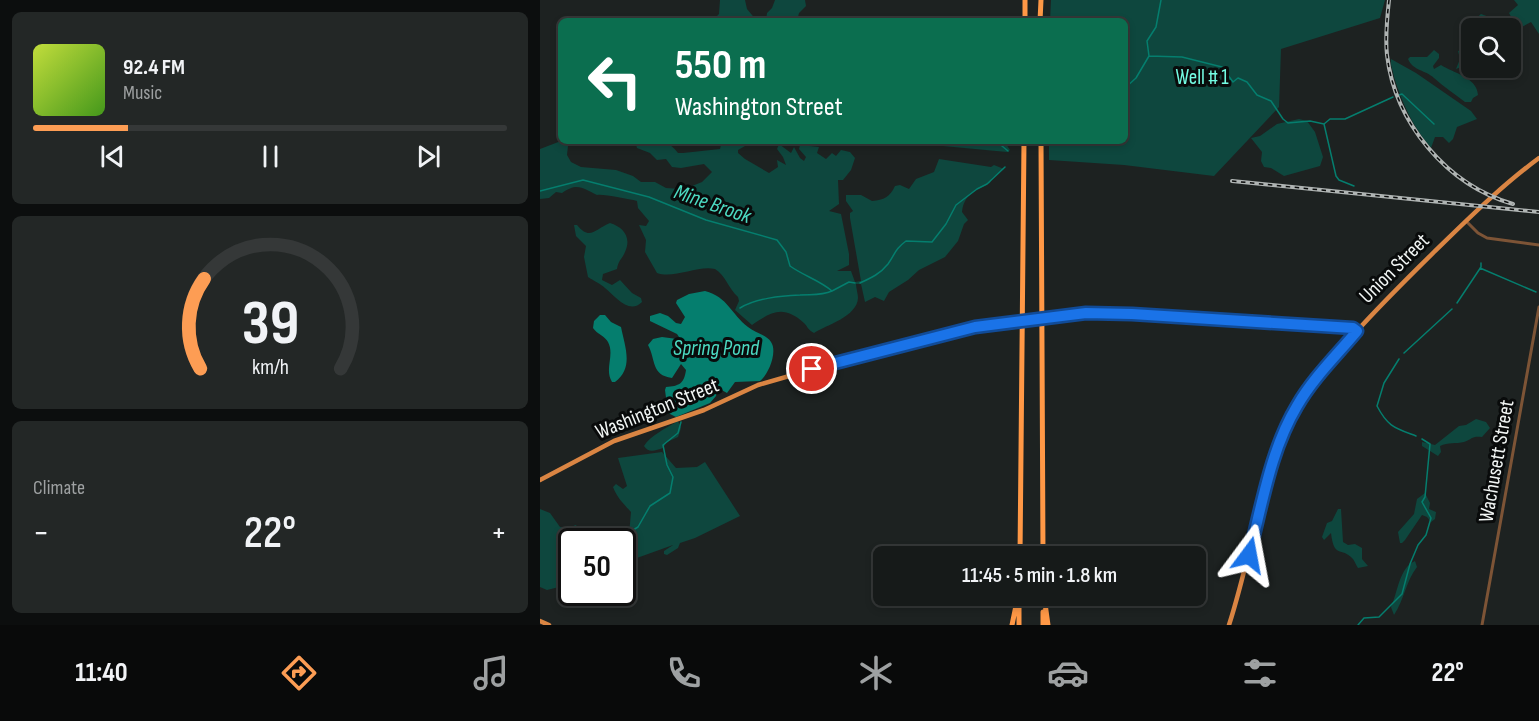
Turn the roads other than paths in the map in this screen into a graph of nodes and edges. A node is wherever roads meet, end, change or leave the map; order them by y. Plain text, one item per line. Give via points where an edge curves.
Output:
1 (1025, 0) edge
2 (1041, 0) edge
3 (1025, 18) edge
4 (1040, 18) edge
5 (1023, 144) edge
6 (1041, 144) edge
7 (1539, 158) edge
8 (1466, 221) junction
9 (1539, 245) edge
10 (1539, 307) edge
11 (1357, 331) junction
12 (540, 480) edge
13 (1020, 546) edge
14 (1043, 546) edge
15 (1017, 606) edge
16 (1019, 606) edge
17 (1044, 606) edge
18 (1045, 606) edge
19 (540, 621) edge
20 (1483, 623) edge
21 (549, 625) edge
22 (1012, 625) edge
23 (1019, 625) edge
24 (1043, 625) edge
25 (1048, 625) edge
26 (1229, 625) edge

1 - 3 highway
2 - 4 highway
5 - 13 highway
6 - 14 highway
7 - 8 main road, Union Street
8 - 9 street via 1487,238
8 - 11 main road, Union Street
10 - 20 street, Wachusett Street
11 - 12 main road, Washington Street, bridge via 1349,327 1114,313 1050,316 964,330 752,387 704,410 614,441
11 - 26 main road, Union Street via 1313,383 1289,421 1265,489
15 - 22 highway
16 - 23 highway
17 - 24 highway
18 - 25 highway
19 - 21 main road

